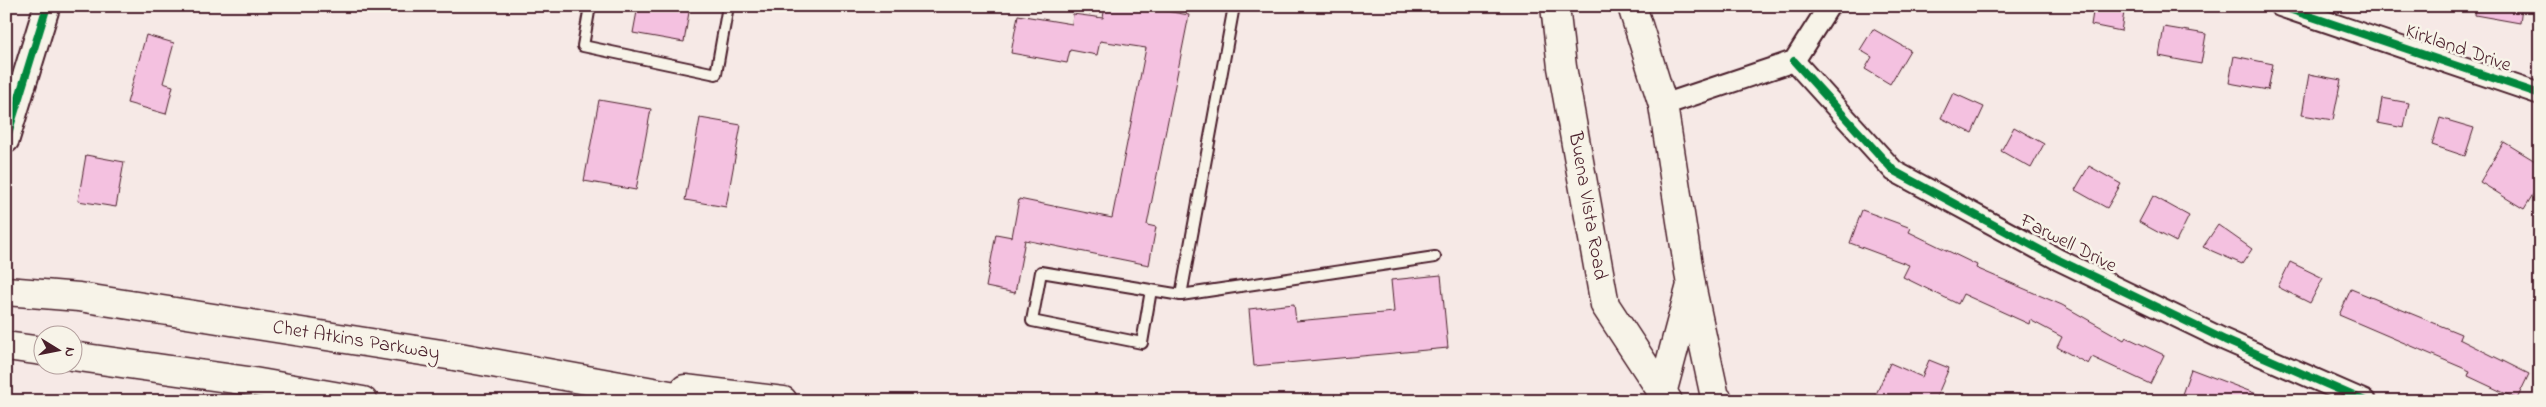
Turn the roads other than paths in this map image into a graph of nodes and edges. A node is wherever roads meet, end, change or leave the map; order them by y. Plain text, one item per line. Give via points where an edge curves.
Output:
1 (47, 6) edge
2 (590, 6) edge
3 (728, 6) edge
4 (1234, 6) edge
5 (1555, 6) edge
6 (1632, 6) edge
7 (1830, 6) edge
8 (2280, 6) edge
9 (1794, 61) junction
10 (2540, 94) edge
11 (1663, 105) junction
12 (6, 140) edge
13 (1436, 257) dead end
14 (1691, 286) junction
15 (1151, 290) junction
16 (6, 291) edge
17 (1181, 295) junction
18 (6, 346) edge
19 (32, 350) edge
20 (82, 357) edge
21 (533, 371) junction
22 (1663, 397) edge
23 (363, 401) edge
24 (703, 401) edge
25 (783, 401) edge
26 (1719, 401) edge
27 (2365, 401) edge

1 - 12 street
2 - 3 lane via 583,46 716,74
4 - 17 lane
5 - 22 main road, Buena Vista Road via 1562,67 1605,305
6 - 11 main road, Buena Vista Road
7 - 9 street
8 - 10 street, Kirkland Drive
9 - 11 street
9 - 27 street, Farwell Drive via 1894,171 2059,260 2225,340
11 - 14 main road, Buena Vista Road
13 - 17 lane
14 - 22 main road, Buena Vista Road
14 - 26 main road via 1705,360
15 - 15 lane via 1041,272 1032,321 1142,343
15 - 17 lane
16 - 21 main road, Chet Atkins Parkway via 79,297
18 - 19 main road
20 - 23 main road
21 - 24 main road, Chet Atkins Parkway
21 - 25 main road

